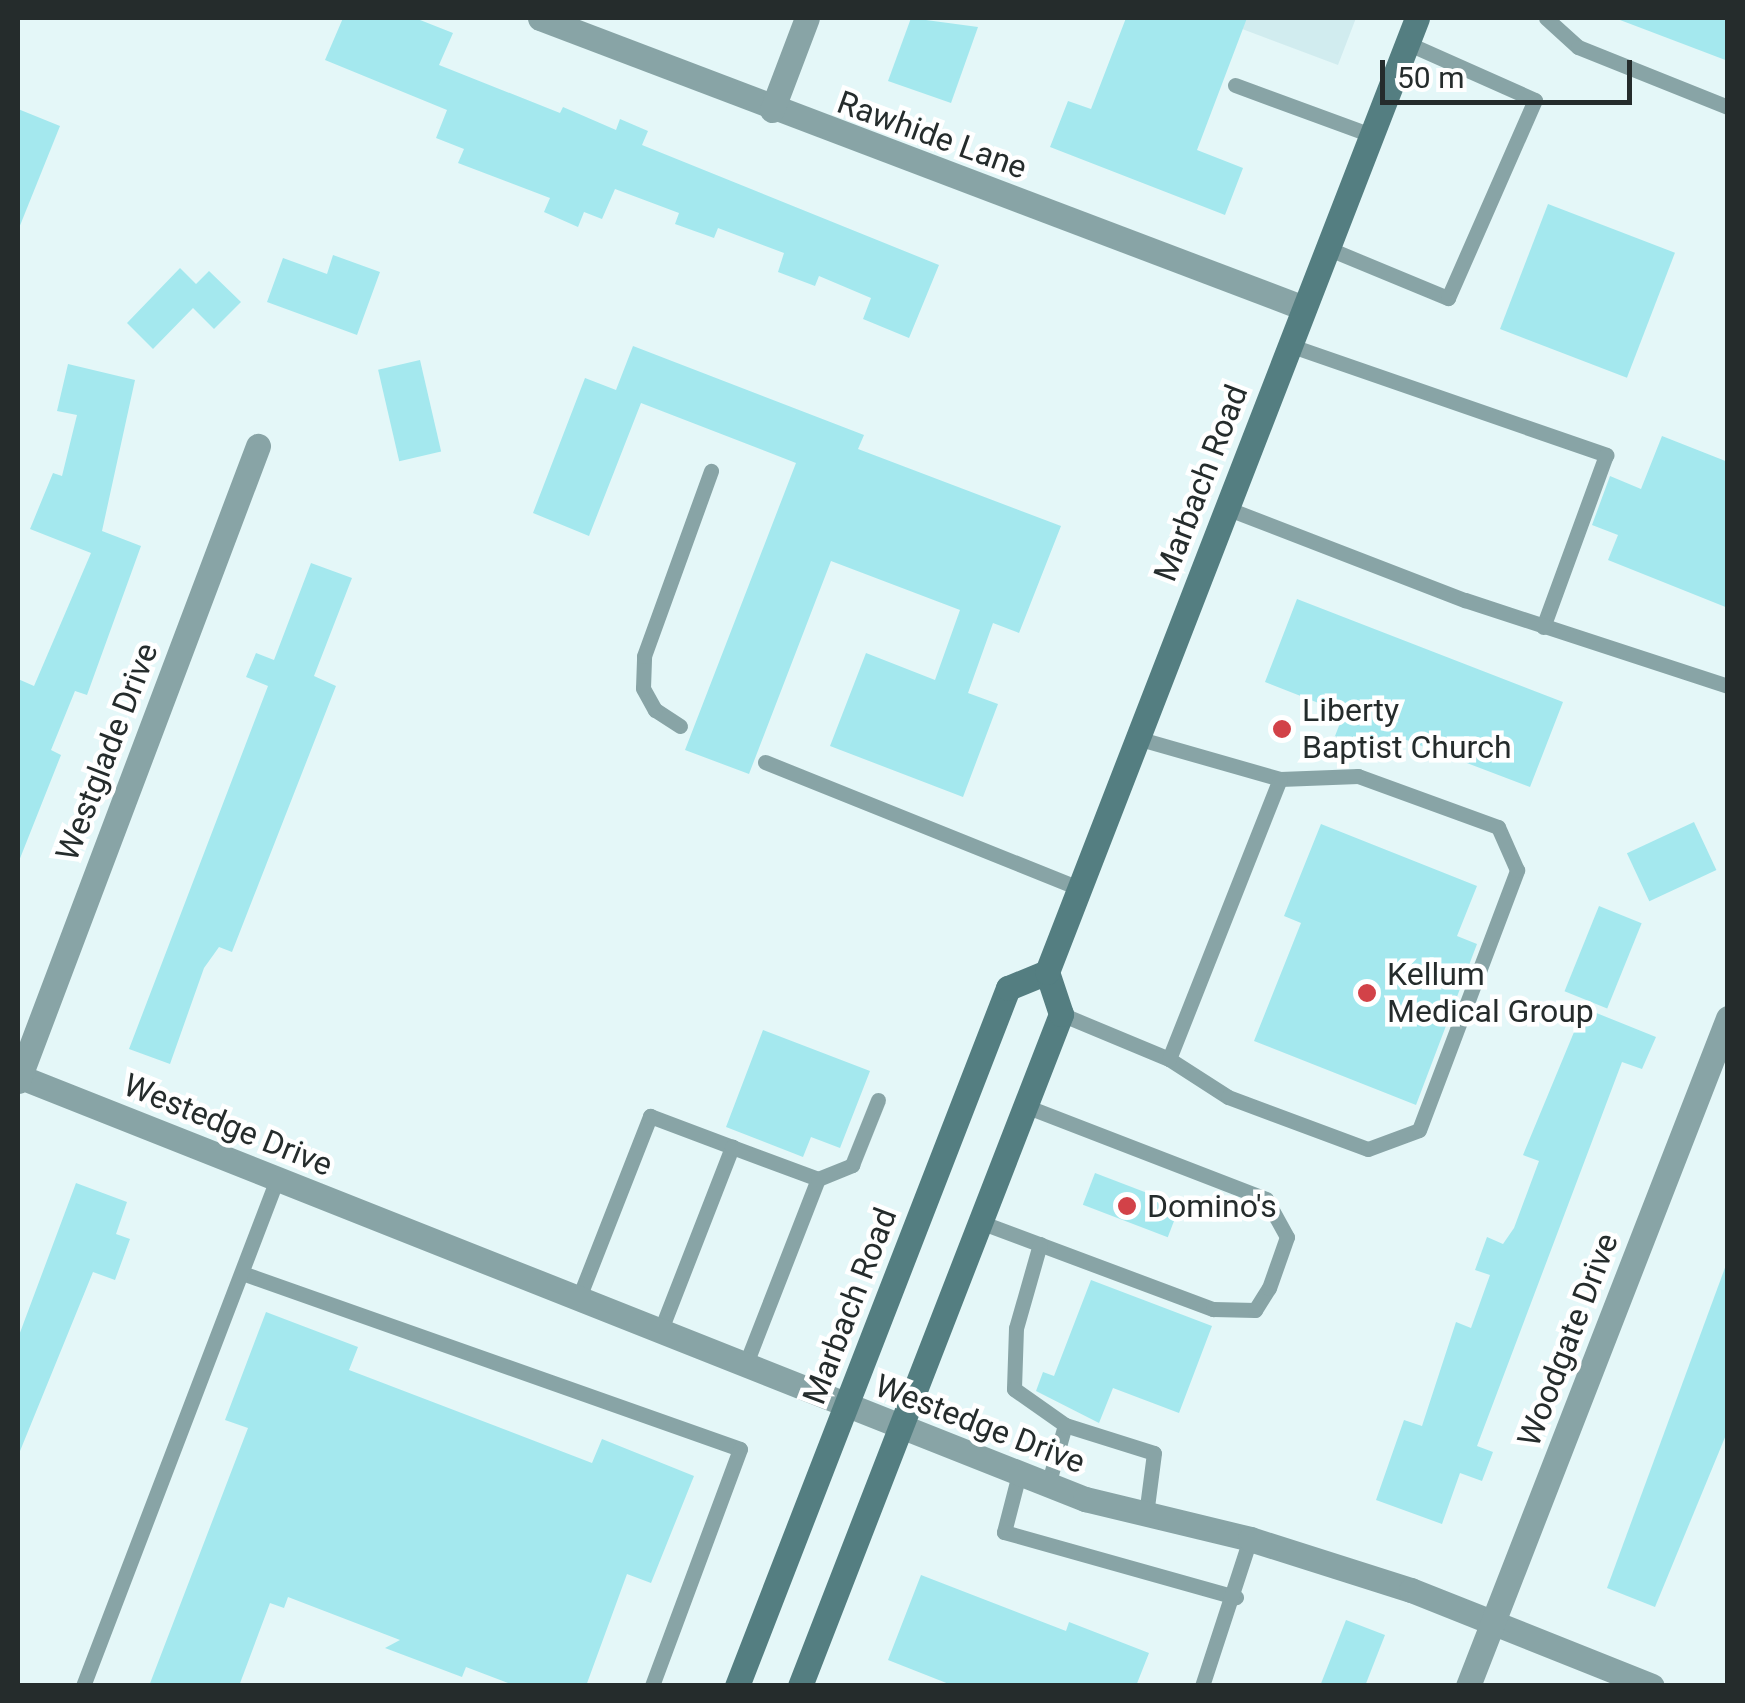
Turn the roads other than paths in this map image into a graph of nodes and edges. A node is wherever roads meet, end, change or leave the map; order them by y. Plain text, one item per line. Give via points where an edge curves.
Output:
1 (540, 18) edge
2 (807, 18) edge
3 (1416, 18) edge
4 (1546, 18) edge
5 (1406, 44) junction
6 (1234, 86) dead end
7 (1728, 106) edge
8 (772, 110) junction
9 (1371, 135) junction
10 (1327, 248) junction
11 (1304, 308) junction
12 (1290, 345) junction
13 (258, 446) dead end
14 (711, 470) dead end
15 (1226, 508) junction
16 (1542, 627) junction
17 (1728, 686) edge
18 (680, 726) dead end
19 (1137, 738) junction
20 (766, 762) dead end
21 (1280, 779) junction
22 (1079, 888) junction
23 (1046, 972) junction
24 (1061, 1014) junction
25 (1728, 1018) edge
26 (1169, 1058) junction
27 (18, 1078) edge
28 (878, 1100) dead end
29 (1025, 1106) junction
30 (732, 1147) junction
31 (276, 1179) junction
32 (818, 1179) junction
33 (980, 1222) junction
34 (1040, 1244) junction
35 (242, 1272) junction
36 (578, 1300) junction
37 (660, 1332) junction
38 (745, 1366) junction
39 (846, 1406) junction
40 (1065, 1425) junction
41 (900, 1428) junction
42 (1019, 1474) junction
43 (1048, 1485) junction
44 (1146, 1516) junction
45 (1250, 1539) junction
46 (1236, 1598) junction
47 (1492, 1624) junction
48 (83, 1686) edge
49 (652, 1686) edge
50 (736, 1686) edge
51 (800, 1686) edge
52 (1202, 1686) edge
53 (1468, 1686) edge
54 (1652, 1686) edge

1 - 8 street, Rawhide Lane
2 - 8 street
3 - 5 main road, Marbach Road
4 - 7 lane via 1578,47
5 - 9 main road, Marbach Road
5 - 10 lane via 1536,100 1448,298
6 - 9 lane
8 - 11 street, Rawhide Lane
9 - 10 main road, Marbach Road
10 - 11 main road, Marbach Road
11 - 12 main road, Marbach Road
12 - 15 main road, Marbach Road
12 - 16 lane via 1606,454
13 - 27 street, Westglade Drive
14 - 18 lane via 644,656 644,688 656,710
15 - 16 lane
15 - 19 main road, Marbach Road
16 - 17 lane
19 - 21 lane
19 - 22 main road, Marbach Road
20 - 22 lane
21 - 26 lane
21 - 26 lane via 1358,776 1498,827 1517,870 1419,1130 1368,1149 1228,1098
22 - 23 main road, Marbach Road
23 - 24 main road
23 - 39 main road, Marbach Road via 1008,988
24 - 26 lane
24 - 29 main road
25 - 47 street, Woodgate Drive
27 - 31 street, Westedge Drive
28 - 32 lane via 852,1165
29 - 33 main road
29 - 34 lane via 1266,1199 1287,1237 1255,1310 1213,1309
30 - 32 lane
30 - 36 lane via 650,1116
30 - 37 lane
31 - 35 lane
31 - 36 street, Westedge Drive
32 - 38 lane
33 - 34 lane
33 - 41 main road
34 - 40 lane via 1016,1328 1014,1388
35 - 48 lane
35 - 49 lane via 740,1449
36 - 37 street, Westedge Drive
37 - 38 street, Westedge Drive
38 - 39 street, Westedge Drive
39 - 41 street, Westedge Drive
39 - 50 main road, Marbach Road
40 - 43 lane
40 - 44 lane via 1154,1454
41 - 42 street, Westedge Drive
41 - 51 main road
42 - 43 street, Westedge Drive
42 - 46 lane via 1004,1532
43 - 44 street, Westedge Drive
44 - 45 street, Westedge Drive
45 - 46 lane
45 - 47 street, Westedge Drive
46 - 52 lane
47 - 53 street, Woodgate Drive
47 - 54 street, Westedge Drive

